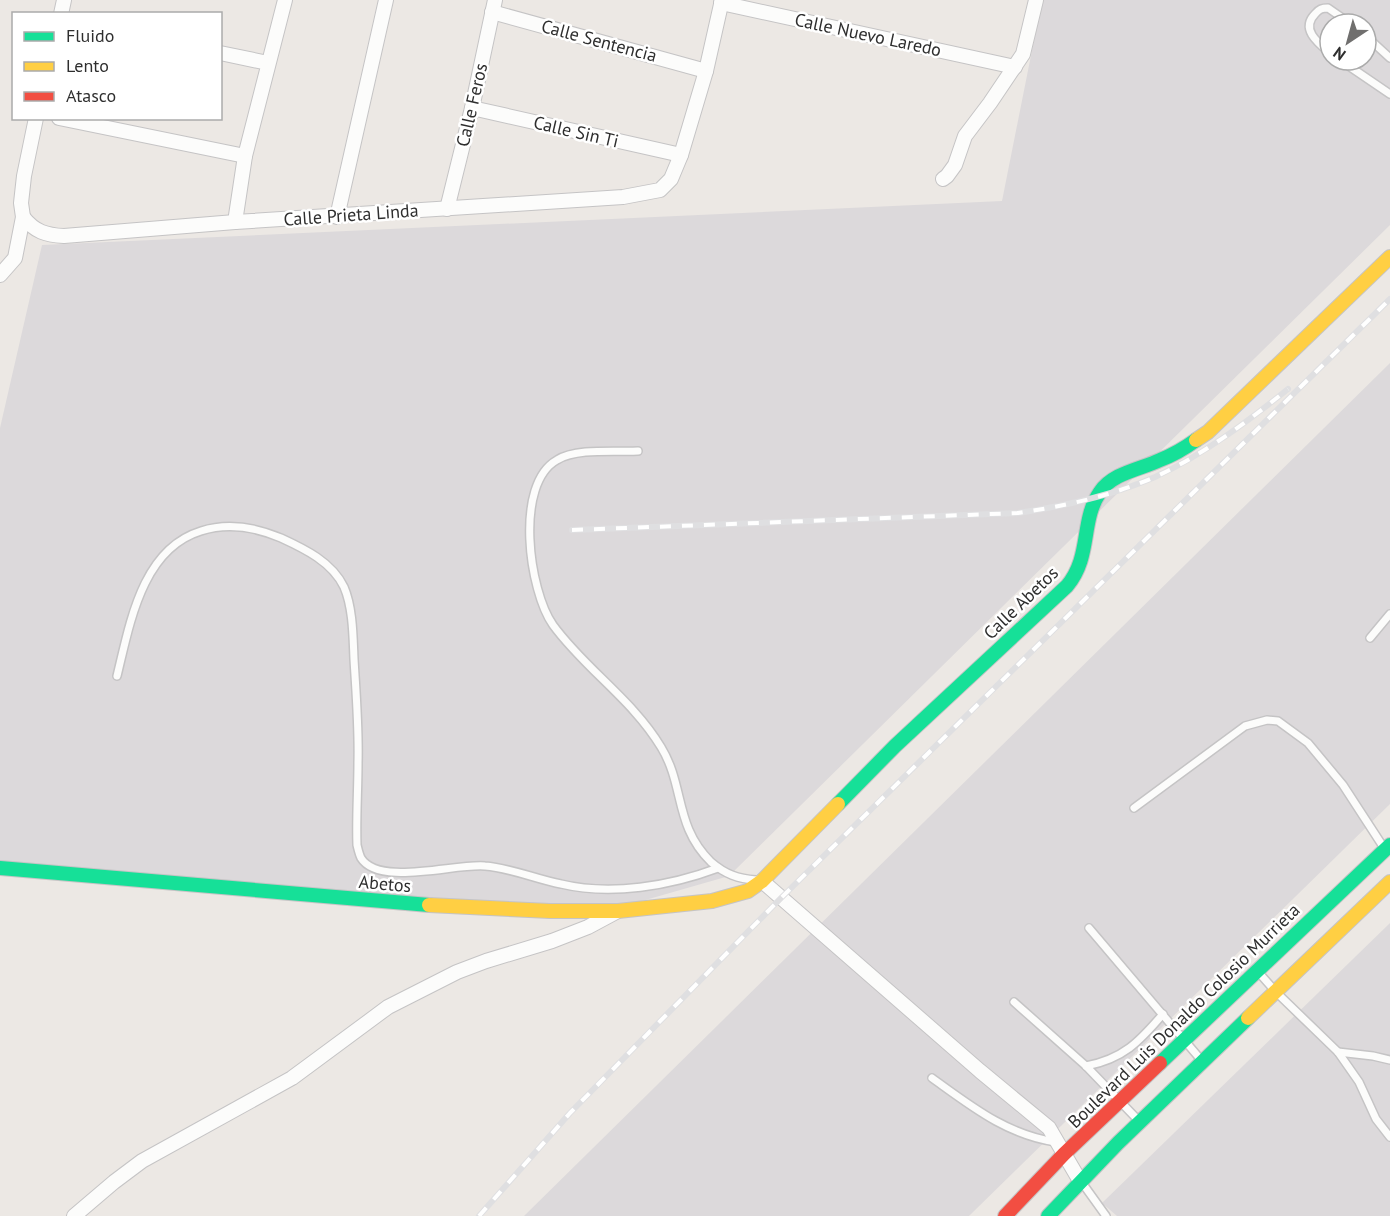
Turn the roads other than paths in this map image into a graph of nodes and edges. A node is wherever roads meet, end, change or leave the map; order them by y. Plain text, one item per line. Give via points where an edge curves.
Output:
1 (285, 0) edge
2 (386, 0) edge
3 (1036, 0) edge
4 (722, 2) edge
5 (494, 6) edge
6 (1334, 12) edge
7 (1318, 40) edge
8 (1378, 47) edge
9 (222, 53) edge
10 (1390, 58) edge
11 (268, 63) junction
12 (1015, 67) junction
13 (706, 71) junction
14 (1358, 72) edge
15 (1390, 94) edge
16 (472, 108) junction
17 (36, 120) edge
18 (69, 120) edge
19 (681, 155) junction
20 (245, 156) junction
21 (943, 178) dead end
22 (447, 209) junction
23 (23, 217) junction
24 (337, 217) junction
25 (235, 222) junction
26 (1390, 257) edge
27 (0, 275) edge
28 (638, 451) dead end
29 (1390, 614) edge
30 (1370, 638) dead end
31 (117, 676) dead end
32 (1134, 808) dead end
33 (1388, 851) edge
34 (0, 868) edge
35 (718, 868) junction
36 (762, 881) junction
37 (1390, 882) edge
38 (618, 911) junction
39 (1089, 928) dead end
40 (1257, 970) junction
41 (1276, 992) junction
42 (1014, 1002) dead end
43 (1162, 1014) junction
44 (1185, 1040) junction
45 (1338, 1052) junction
46 (1390, 1060) edge
47 (1203, 1063) junction
48 (1086, 1066) junction
49 (932, 1078) dead end
50 (1119, 1101) junction
51 (1140, 1123) junction
52 (1390, 1137) edge
53 (1061, 1148) junction
54 (1080, 1181) junction
55 (74, 1216) edge
56 (1005, 1216) edge
57 (1047, 1216) edge
58 (1106, 1216) edge

1 - 11 street
2 - 24 street
3 - 12 street via 1027,43
4 - 12 street, Calle Nuevo Laredo
4 - 13 street
5 - 13 street, Calle Sentencia
5 - 16 street, Calle Feros
6 - 7 lane via 1328,8 1319,10 1311,18 1309,28
8 - 10 lane
9 - 11 street
11 - 20 street
12 - 21 street via 965,136 955,165
13 - 19 street
14 - 15 lane
16 - 19 street, Calle Sin Ti
16 - 22 street, Calle Feros
17 - 23 street via 24,176
18 - 20 street
19 - 22 street, Calle Prieta Linda via 667,185 645,194
20 - 25 street
22 - 24 street, Calle Prieta Linda
23 - 25 street, Calle Prieta Linda via 38,231 64,236
23 - 27 street via 15,258
24 - 25 street, Calle Prieta Linda
26 - 36 street, Calle Abetos via 1208,432 1186,448 1107,484 1100,491 1088,521 1081,565 1065,589 895,746
28 - 35 lane via 569,455 556,460 539,478 529,528 536,585 552,624 630,706 662,749 671,766 690,834
29 - 30 lane
31 - 35 lane via 146,582 177,541 228,525 267,532 319,558 344,588 350,608 357,718 357,845 361,858 370,867 403,873 486,866 562,885 605,889 694,877
32 - 33 lane via 1245,726 1278,721 1308,743 1343,785
33 - 40 street, Boulevard Luis Donaldo Colosio Murrieta
34 - 38 street, Abetos via 414,904
35 - 36 lane via 734,877
36 - 38 street, Abetos via 729,898
36 - 53 street via 1041,1120
37 - 41 street
38 - 55 street via 552,941 458,972 388,1007 292,1078 142,1161
39 - 43 lane
40 - 41 lane
40 - 44 street, Boulevard Luis Donaldo Colosio Murrieta
41 - 45 lane
41 - 47 street
42 - 48 lane
43 - 44 lane
43 - 48 lane via 1121,1055
44 - 47 lane
44 - 50 street, Boulevard Luis Donaldo Colosio Murrieta
45 - 46 lane
45 - 52 lane
47 - 51 street
48 - 50 lane
49 - 53 lane via 994,1122
50 - 51 lane
50 - 53 street, Boulevard Luis Donaldo Colosio Murrieta
51 - 54 street
53 - 54 street
53 - 56 street, Boulevard Luis Donaldo Colosio Murrieta
54 - 57 street
54 - 58 lane

